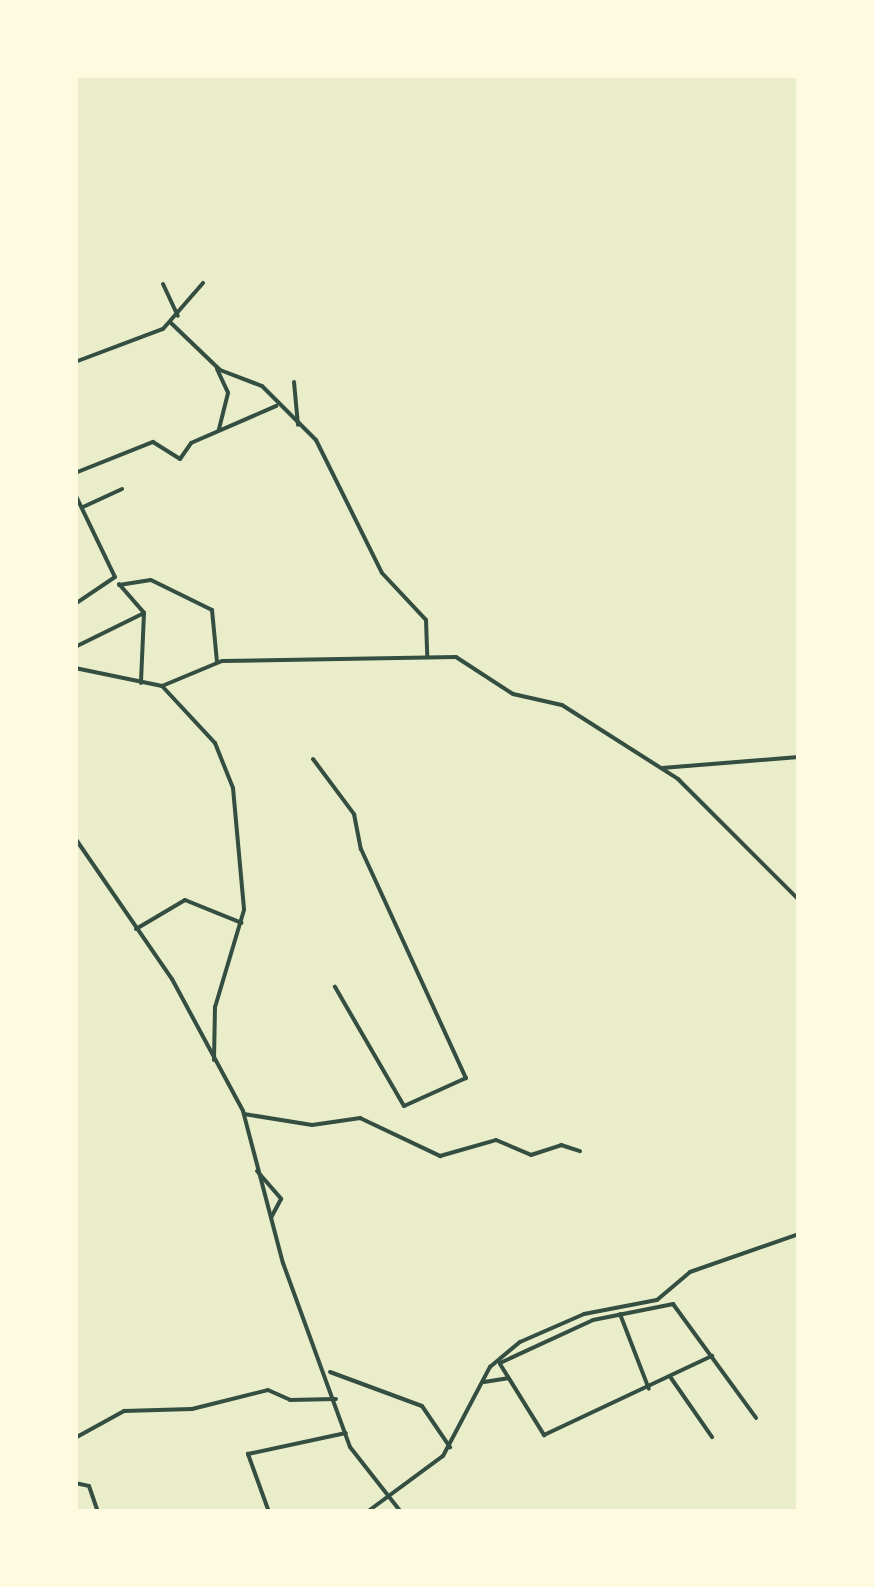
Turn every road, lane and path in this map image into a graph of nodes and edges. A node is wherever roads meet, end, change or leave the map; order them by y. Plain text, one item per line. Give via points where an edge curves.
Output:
1 (203, 282) dead end
2 (162, 284) dead end
3 (178, 316) junction
4 (172, 323) junction
5 (75, 362) edge
6 (216, 366) junction
7 (294, 382) dead end
8 (276, 406) junction
9 (298, 425) junction
10 (219, 430) junction
11 (75, 473) edge
12 (122, 489) dead end
13 (75, 494) edge
14 (84, 507) junction
15 (115, 577) junction
16 (120, 585) junction
17 (75, 604) edge
18 (144, 613) junction
19 (75, 648) edge
20 (427, 656) junction
21 (218, 662) junction
22 (75, 668) edge
23 (140, 684) junction
24 (162, 686) junction
25 (799, 757) edge
26 (313, 758) dead end
27 (662, 768) junction
28 (75, 838) edge
29 (799, 900) edge
30 (242, 923) junction
31 (136, 929) junction
32 (335, 987) dead end
33 (214, 1066) junction
34 (244, 1114) junction
35 (580, 1152) dead end
36 (257, 1171) junction
37 (271, 1218) junction
38 (799, 1234) edge
39 (620, 1314) junction
40 (712, 1356) junction
41 (499, 1362) junction
42 (330, 1372) junction
43 (508, 1378) junction
44 (671, 1378) junction
45 (484, 1382) junction
46 (649, 1389) junction
47 (336, 1399) junction
48 (756, 1418) dead end
49 (346, 1433) junction
50 (712, 1437) dead end
51 (75, 1438) edge
52 (450, 1447) junction
53 (75, 1483) edge
54 (389, 1501) junction
55 (98, 1512) edge
56 (269, 1512) edge
57 (367, 1512) edge
58 (401, 1512) edge

1 - 3 street
2 - 3 street
3 - 4 street
4 - 5 street
4 - 6 street
6 - 8 street via 262,386
6 - 10 street via 228,393
7 - 9 street
8 - 9 street
8 - 10 street
9 - 20 street via 347,492 382,573 426,620
10 - 11 street via 180,459 153,442
12 - 14 street
13 - 14 street
14 - 15 street
15 - 16 street
15 - 17 street
16 - 18 street
16 - 21 street via 151,580 212,610
18 - 19 street
18 - 23 street
20 - 21 street
20 - 27 street via 456,657 513,694 562,705
21 - 24 street
22 - 23 street
23 - 24 street
24 - 30 street via 215,743 233,788
25 - 27 street
26 - 32 street via 351,809 466,1078 404,1106
27 - 29 street
28 - 31 street
30 - 31 street via 184,900
30 - 33 street via 215,1007
31 - 33 street
33 - 34 street
34 - 35 street via 312,1125 360,1118 440,1156 496,1140 531,1155 561,1145
34 - 36 street
36 - 37 street
36 - 37 street via 281,1198
37 - 42 street
38 - 41 street via 690,1272 657,1300 528,1336
39 - 40 street via 673,1304
39 - 41 street via 533,1342
39 - 46 street
40 - 44 street
40 - 48 street
41 - 43 street
41 - 45 street
42 - 47 street
42 - 52 street via 426,1408
43 - 45 street
43 - 46 street via 544,1435
44 - 46 street
44 - 50 street
45 - 52 street
47 - 49 street
47 - 51 street via 290,1400 268,1390 192,1409 124,1410
49 - 54 street
49 - 56 street via 248,1454
52 - 54 street
53 - 55 street via 89,1486
54 - 57 street
54 - 58 street

